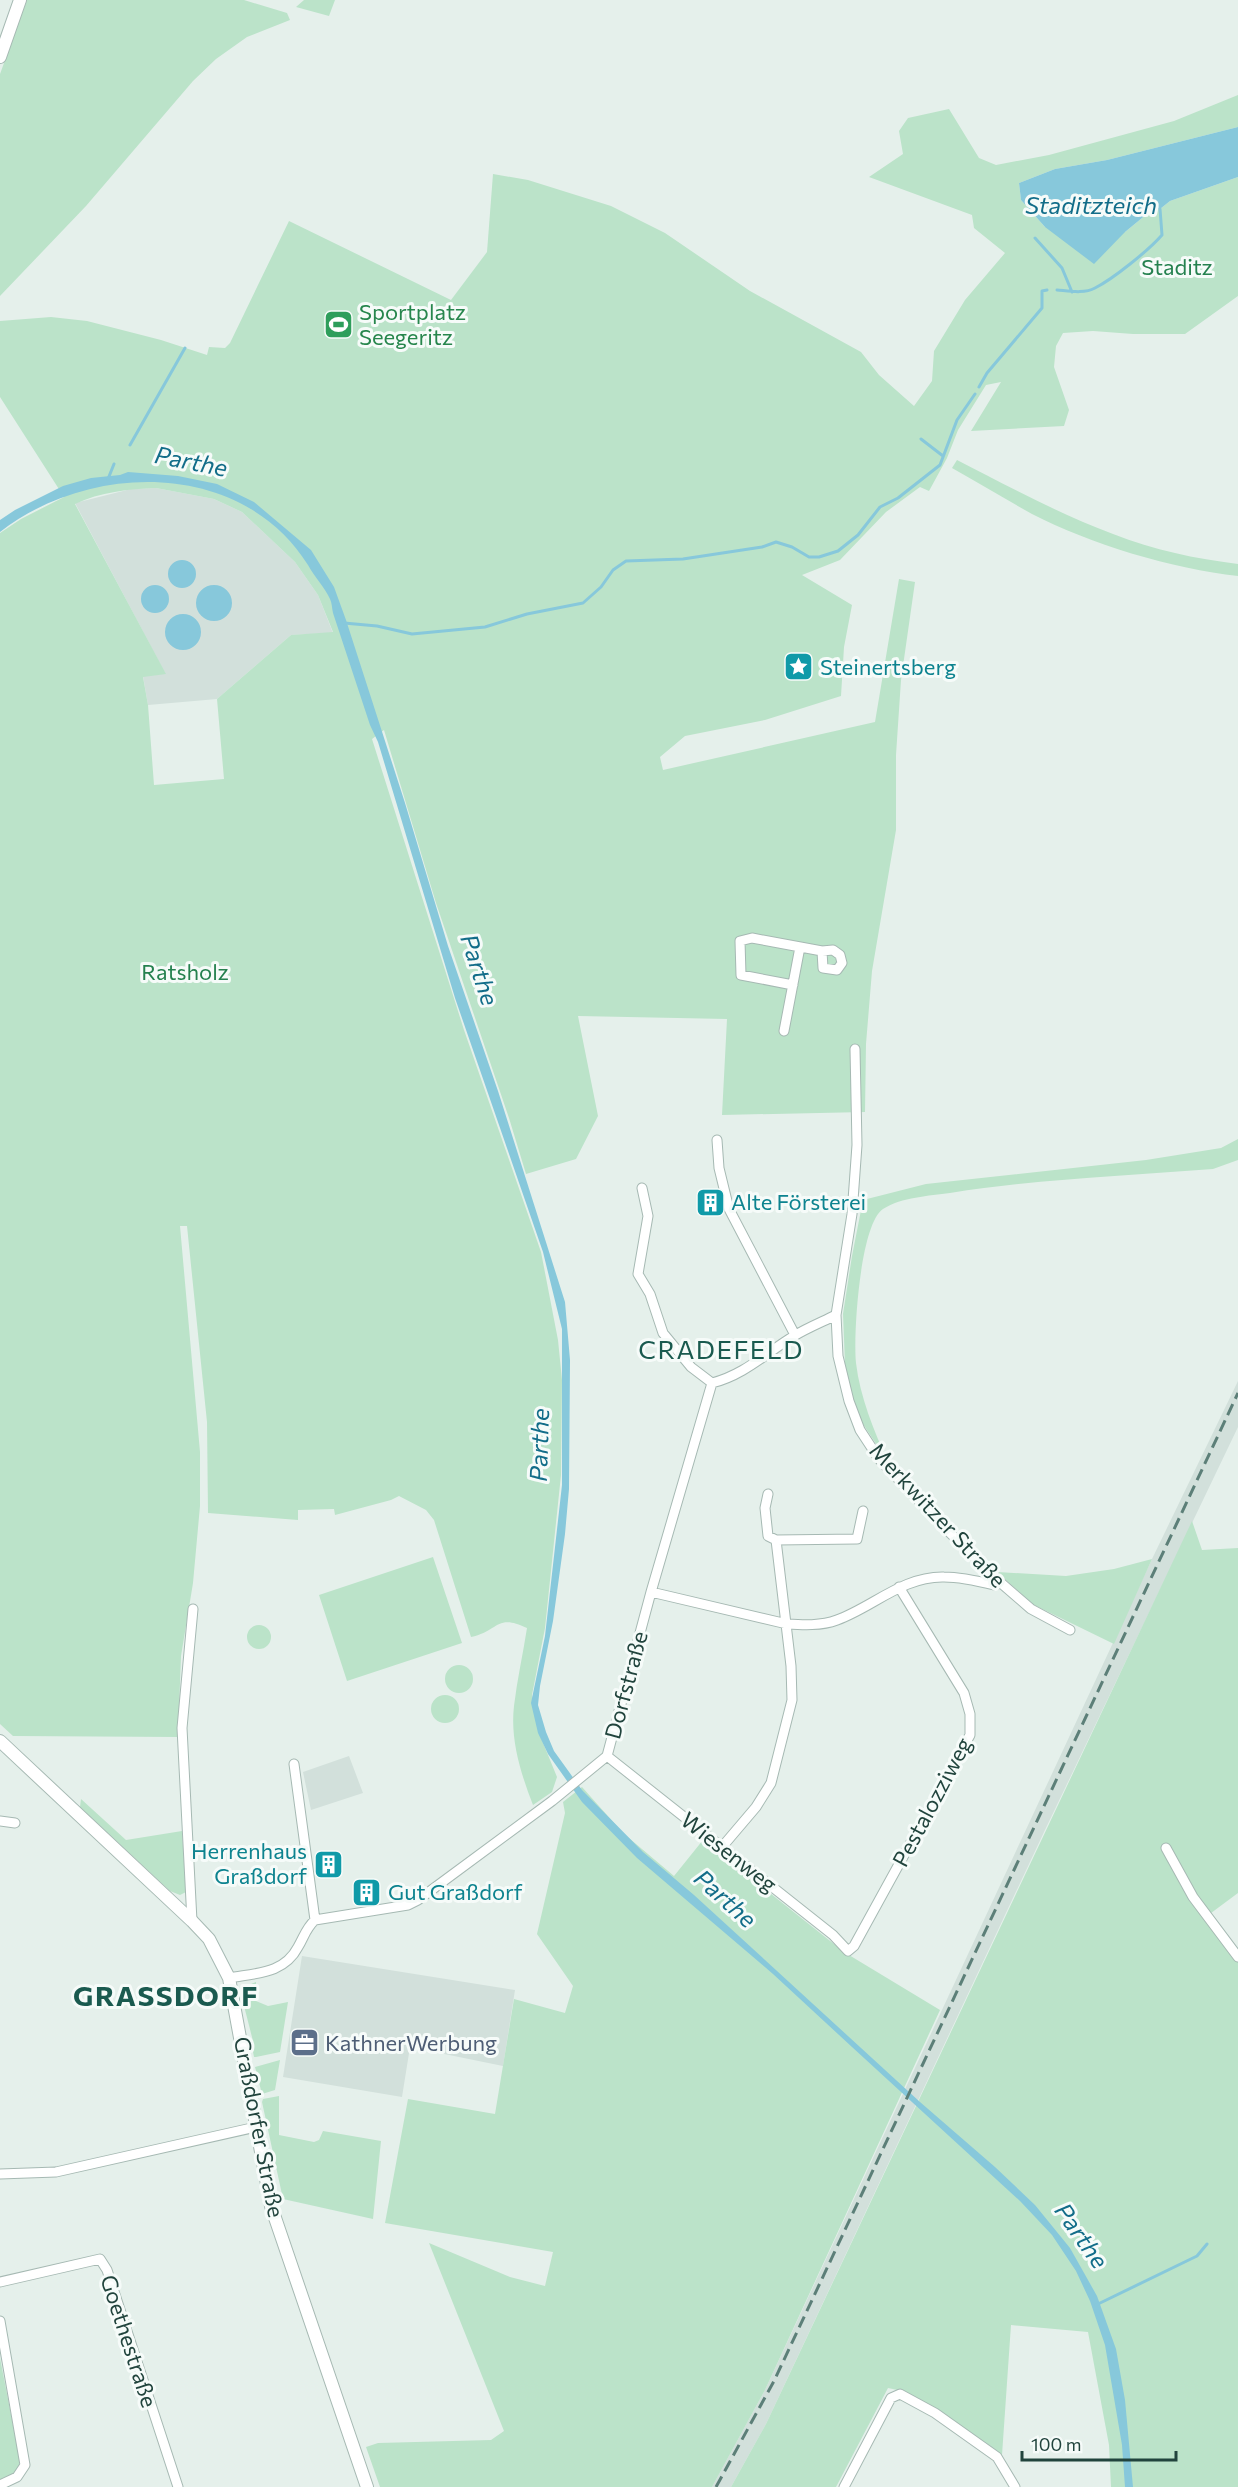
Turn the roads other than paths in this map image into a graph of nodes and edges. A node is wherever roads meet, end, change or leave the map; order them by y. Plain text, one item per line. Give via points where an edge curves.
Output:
1 (20, 0) edge
2 (0, 57) edge
3 (800, 947) junction
4 (822, 951) dead end
5 (793, 985) junction
6 (784, 1031) dead end
7 (855, 1049) dead end
8 (717, 1140) dead end
9 (642, 1188) dead end
10 (836, 1315) junction
11 (795, 1335) junction
12 (712, 1383) junction
13 (768, 1494) dead end
14 (863, 1511) dead end
15 (776, 1540) junction
16 (1000, 1583) junction
17 (899, 1587) junction
18 (651, 1592) junction
19 (193, 1609) dead end
20 (787, 1624) junction
21 (1070, 1630) dead end
22 (0, 1741) edge
23 (607, 1756) junction
24 (294, 1764) dead end
25 (0, 1821) edge
26 (15, 1823) dead end
27 (722, 1847) junction
28 (1166, 1848) dead end
29 (315, 1920) junction
30 (192, 1921) junction
31 (848, 1951) joint
32 (1238, 1957) edge
33 (229, 1978) junction
34 (256, 2127) junction
35 (0, 2174) edge
36 (0, 2282) edge
37 (0, 2321) edge
38 (2, 2342) edge
39 (0, 2485) edge
40 (178, 2487) edge
41 (367, 2487) edge
42 (844, 2487) edge
43 (1015, 2487) edge

1 - 2 street
3 - 4 street
3 - 5 street
3 - 5 street via 752,938 740,941 741,975
5 - 6 street
7 - 10 street, Merkwitzer Straße via 852,1214
8 - 11 street via 718,1168 729,1209
9 - 12 street via 648,1216 638,1274 650,1294 663,1333 691,1367
10 - 11 street
10 - 16 street, Merkwitzer Straße via 838,1356 860,1430 879,1459
11 - 12 street via 745,1371
12 - 18 street, Dorfstraße
13 - 15 street via 768,1536
14 - 15 street via 857,1539
15 - 20 street
16 - 17 street via 943,1577
16 - 21 street, Merkwitzer Straße via 1031,1609
17 - 20 street via 836,1620
17 - 31 street, Pestalozziweg via 964,1693 970,1735
18 - 20 street
18 - 23 street, Dorfstraße
19 - 30 street via 182,1728
20 - 27 street via 792,1700 780,1755 771,1784
22 - 30 street, Graßdorfer Straße
23 - 27 street, Wiesenweg
23 - 29 street, Dorfstraße via 418,1900 408,1905
24 - 29 street
25 - 26 street
27 - 31 street, Wiesenweg
28 - 32 street via 1193,1897
29 - 33 street via 285,1965
30 - 33 street, Graßdorfer Straße via 209,1940
33 - 34 street, Graßdorfer Straße
34 - 35 street via 56,2172
34 - 41 street, Graßdorfer Straße via 271,2206
36 - 40 street, Goethestraße via 100,2259 107,2270
37 - 38 street
38 - 39 street via 25,2465 17,2477
42 - 43 street via 891,2397 900,2394 935,2413 997,2457

